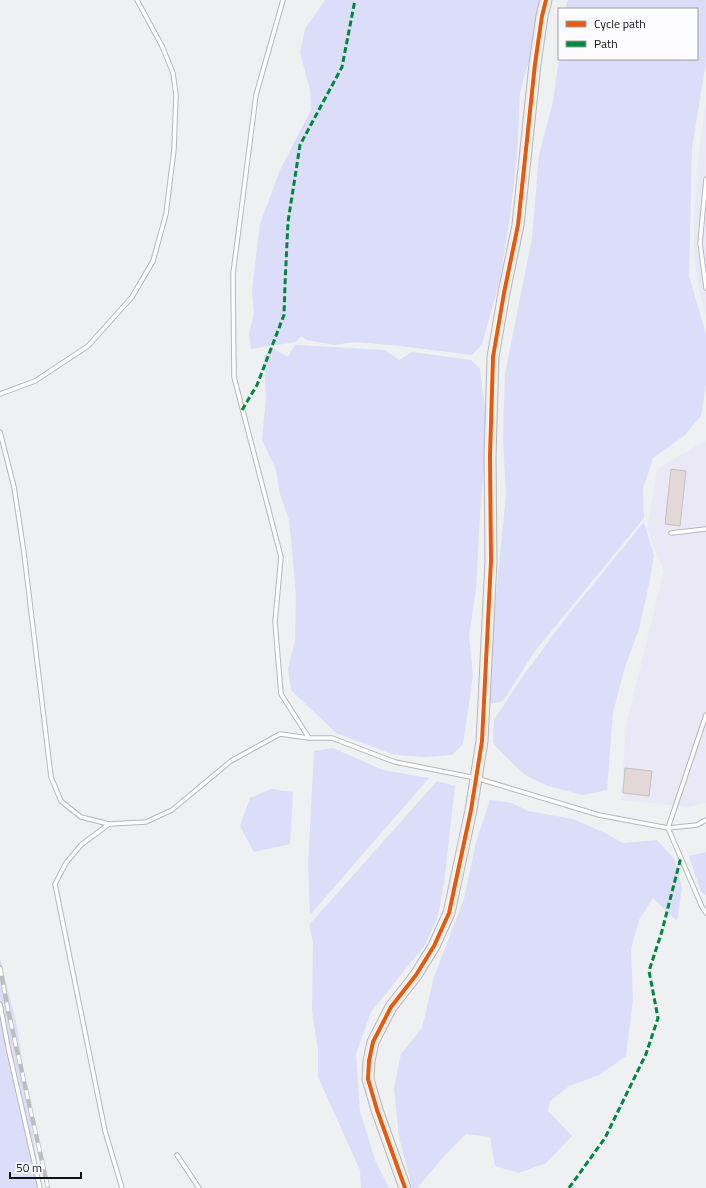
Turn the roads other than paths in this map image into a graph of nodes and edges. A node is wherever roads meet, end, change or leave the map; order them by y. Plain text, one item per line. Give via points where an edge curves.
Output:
1 (137, 0) edge
2 (283, 0) edge
3 (546, 0) edge
4 (706, 179) edge
5 (706, 288) edge
6 (0, 394) edge
7 (0, 432) edge
8 (706, 530) edge
9 (671, 533) dead end
10 (706, 716) edge
11 (309, 738) junction
12 (476, 778) junction
13 (706, 820) edge
14 (109, 824) junction
15 (668, 828) junction
16 (706, 913) edge
17 (0, 1004) edge
18 (177, 1154) dead end
19 (40, 1188) edge
20 (122, 1188) edge
21 (199, 1188) edge
22 (405, 1188) edge

1 - 6 lane via 171,66 176,95 174,148 166,214 153,261 132,297 88,346 35,381
2 - 11 lane via 256,95 233,274 234,377 281,557 275,622 281,694
3 - 12 street via 535,64 518,225 493,357 490,456 491,561 482,741
4 - 5 lane via 700,243
7 - 14 lane via 15,494 25,561 51,777 61,802 81,817
8 - 9 lane
10 - 15 lane
11 - 12 lane via 332,738 395,762
11 - 14 lane via 280,734 231,761 172,810 146,822
12 - 15 lane via 599,815
12 - 22 street via 449,913 427,958 391,1007 374,1042 369,1061 368,1079
13 - 15 lane via 697,825
14 - 20 lane via 81,845 66,863 55,884 105,1131
15 - 16 lane
17 - 19 lane
18 - 21 lane

